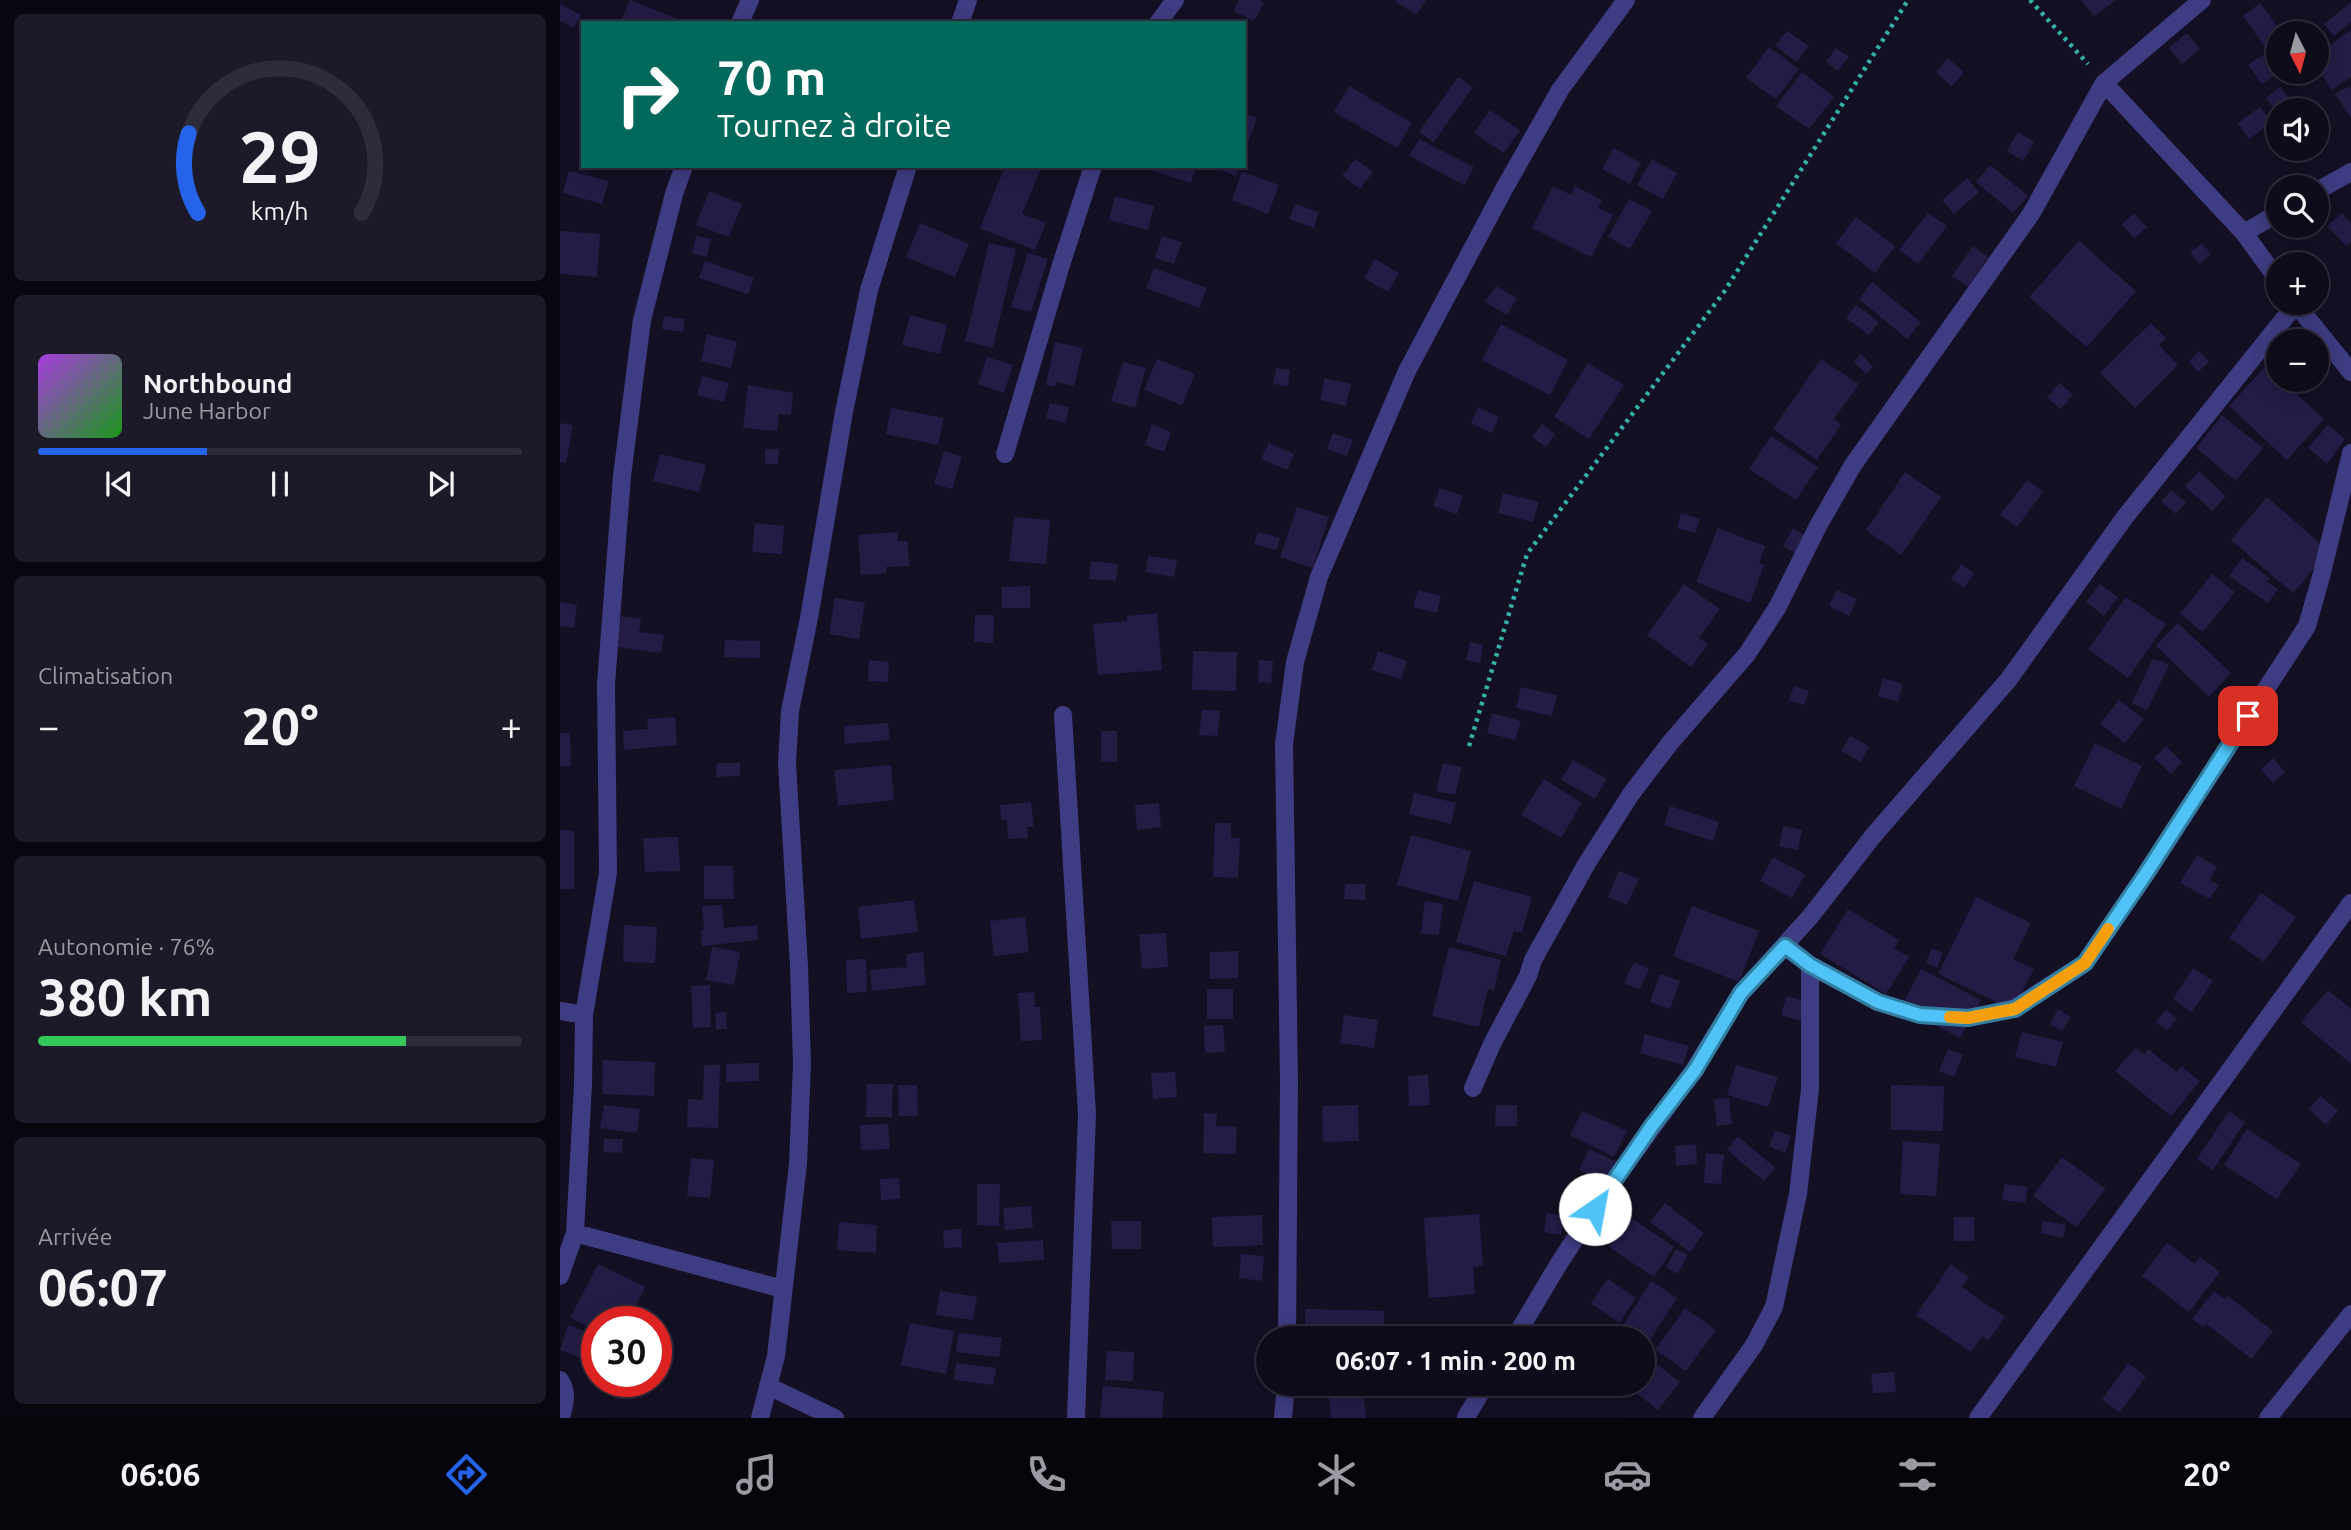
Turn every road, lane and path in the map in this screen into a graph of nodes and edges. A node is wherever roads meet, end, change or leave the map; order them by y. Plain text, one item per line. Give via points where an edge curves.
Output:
1 (750, 0) edge
2 (968, 0) edge
3 (1175, 0) edge
4 (1626, 0) edge
5 (1908, 0) edge
6 (2030, 0) edge
7 (2202, 0) edge
8 (741, 21) edge
9 (961, 21) edge
10 (1159, 21) edge
11 (2104, 83) junction
12 (683, 168) edge
13 (907, 168) edge
14 (1092, 168) edge
15 (2351, 172) edge
16 (2329, 185) edge
17 (2329, 189) edge
18 (2351, 191) edge
19 (2266, 220) edge
20 (2244, 233) junction
21 (2266, 263) edge
22 (2286, 315) edge
23 (2304, 315) edge
24 (2351, 372) edge
25 (2351, 453) edge
26 (1005, 454) dead end
27 (1063, 715) dead end
28 (1469, 746) dead end
29 (2351, 903) edge
30 (1785, 946) junction
31 (1810, 965) junction
32 (560, 1011) edge
33 (584, 1015) junction
34 (1473, 1088) dead end
35 (575, 1233) junction
36 (560, 1276) edge
37 (783, 1289) junction
38 (2351, 1314) edge
39 (1287, 1326) edge
40 (1522, 1326) edge
41 (560, 1380) edge
42 (768, 1386) junction
43 (1285, 1396) edge
44 (1479, 1396) edge
45 (1466, 1417) edge
46 (561, 1418) edge
47 (760, 1418) edge
48 (835, 1418) edge
49 (1076, 1418) edge
50 (1283, 1418) edge
51 (1702, 1418) edge
52 (1978, 1418) edge
53 (2268, 1418) edge

1 - 8 street
2 - 9 street
3 - 10 street
4 - 39 street via 1560,90 1407,371 1319,577 1295,662 1284,744
5 - 28 path via 1724,292 1527,554
6 - 11 path
7 - 11 street
11 - 20 street
11 - 34 street via 2031,214 1853,465 1777,608 1747,654 1670,743 1587,863 1533,960
12 - 33 street via 642,320 622,476 606,684 608,873
13 - 37 street via 869,290 790,710 787,763 802,1064 798,1164
14 - 26 street
15 - 16 street
17 - 18 street
19 - 20 street
20 - 21 street
22 - 30 street via 2125,517 2009,679 1872,836
23 - 24 street
25 - 31 street via 2307,626 2085,963 2015,1009 1968,1018 1920,1015 1878,1002
27 - 49 street via 1087,1114
29 - 52 street
30 - 31 street
30 - 40 street via 1741,993 1695,1070 1607,1190
31 - 51 street via 1810,1089 1798,1194 1774,1307 1754,1345
32 - 33 street
33 - 35 street
35 - 36 street
35 - 37 street
37 - 42 street
38 - 53 street
41 - 46 street via 566,1396
42 - 47 street
42 - 48 street
43 - 50 street
44 - 45 street

